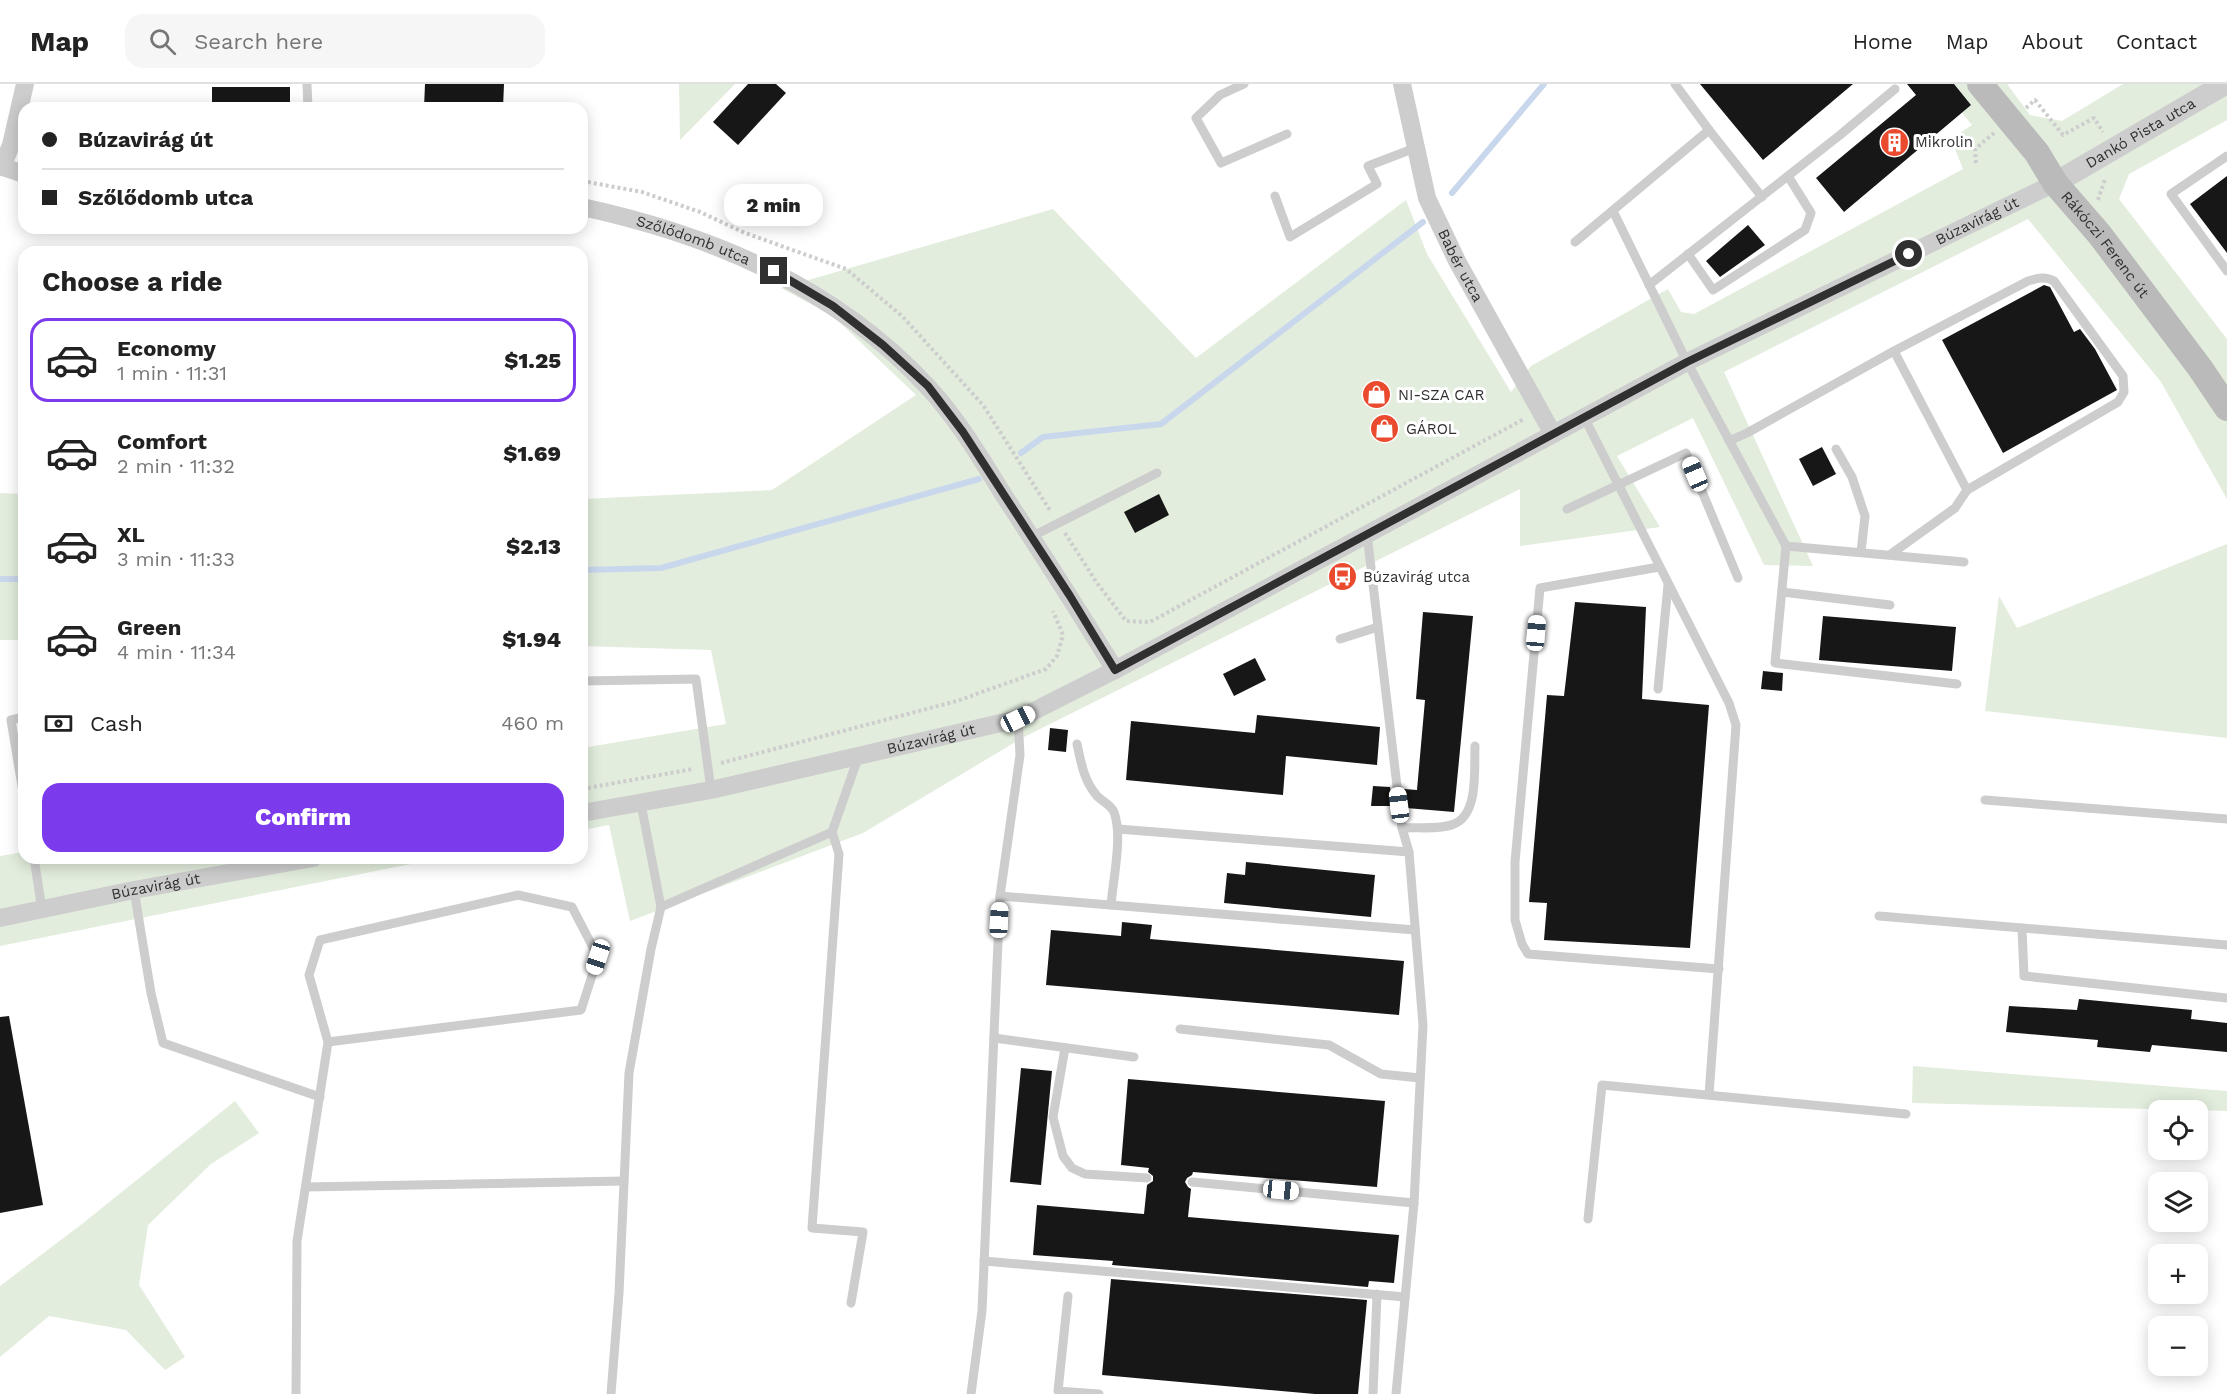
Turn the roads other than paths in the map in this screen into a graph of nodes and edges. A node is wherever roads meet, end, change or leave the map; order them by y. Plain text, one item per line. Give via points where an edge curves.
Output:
1 (26, 84) edge
2 (307, 84) edge
3 (1244, 84) edge
4 (1402, 84) edge
5 (1675, 84) edge
6 (1980, 84) edge
7 (2213, 87) edge
8 (1895, 89) dead end
9 (22, 102) edge
10 (308, 102) edge
11 (18, 117) edge
12 (1709, 130) junction
13 (1287, 134) dead end
14 (1415, 148) junction
15 (2227, 156) edge
16 (1, 166) edge
17 (18, 172) edge
18 (1788, 176) junction
19 (2055, 183) junction
20 (1275, 196) dead end
21 (1762, 196) junction
22 (588, 208) edge
23 (1613, 211) junction
24 (1575, 242) dead end
25 (1688, 254) junction
26 (2227, 271) edge
27 (1649, 285) junction
28 (1893, 351) junction
29 (1687, 362) junction
30 (2227, 408) edge
31 (1584, 417) junction
32 (1553, 434) junction
33 (1729, 441) junction
34 (1836, 449) dead end
35 (1157, 472) dead end
36 (1618, 486) junction
37 (1967, 489) junction
38 (1567, 509) dead end
39 (1367, 533) junction
40 (1031, 537) junction
41 (1786, 546) junction
42 (1861, 552) junction
43 (1891, 554) junction
44 (1964, 562) dead end
45 (1659, 567) junction
46 (1738, 578) dead end
47 (1668, 585) junction
48 (1782, 591) junction
49 (1890, 605) dead end
50 (1378, 627) junction
51 (1340, 639) dead end
52 (1115, 670) junction
53 (588, 681) edge
54 (1957, 684) dead end
55 (1658, 689) dead end
56 (18, 718) edge
57 (1018, 719) junction
58 (1077, 744) dead end
59 (1475, 746) dead end
60 (858, 758) junction
61 (18, 762) edge
62 (711, 790) junction
63 (1985, 800) dead end
64 (641, 804) junction
65 (588, 812) edge
66 (2227, 819) edge
67 (1402, 828) junction
68 (1118, 830) junction
69 (832, 832) junction
70 (1409, 852) junction
71 (35, 864) edge
72 (279, 864) edge
73 (134, 890) junction
74 (1000, 896) junction
75 (1111, 905) junction
76 (662, 907) junction
77 (42, 910) junction
78 (1879, 916) dead end
79 (0, 918) edge
80 (2022, 928) junction
81 (1415, 930) junction
82 (2227, 945) edge
83 (1719, 969) junction
84 (2227, 998) edge
85 (1180, 1029) dead end
86 (994, 1038) junction
87 (328, 1042) junction
88 (1065, 1048) junction
89 (1134, 1057) dead end
90 (1420, 1078) junction
91 (1709, 1095) junction
92 (320, 1097) junction
93 (1906, 1114) dead end
94 (1148, 1178) dead end
95 (624, 1181) junction
96 (1192, 1182) dead end
97 (306, 1188) junction
98 (1414, 1203) junction
99 (1588, 1219) dead end
100 (984, 1261) junction
101 (1377, 1294) junction
102 (1068, 1296) dead end
103 (1405, 1297) junction
104 (851, 1303) dead end
105 (296, 1394) edge
106 (611, 1394) edge
107 (971, 1394) edge
108 (1099, 1394) edge
109 (1373, 1394) edge
110 (1396, 1394) edge

1 - 9 street
2 - 10 lane
3 - 13 lane via 1220,95 1196,118 1221,163
4 - 14 street, Babér utca
5 - 12 lane
6 - 19 main road, Rákóczi Ferenc út via 2037,153
7 - 19 street, Dankó Pista utca
8 - 18 lane
11 - 16 street
12 - 21 lane
12 - 23 lane
14 - 20 lane via 1368,166 1377,184 1290,237
14 - 32 street, Babér utca via 1427,198 1442,230
15 - 26 lane via 2171,194
16 - 17 street
18 - 21 lane
18 - 25 lane via 1810,213 1805,230 1713,290
19 - 29 street, Búzavirág út
19 - 30 main road, Rákóczi Ferenc út via 2127,271
21 - 25 lane
22 - 40 street, Szőlődomb utca via 660,226 745,258 833,306 928,386
23 - 24 lane
23 - 27 lane
25 - 27 lane
27 - 29 lane
28 - 33 lane
28 - 37 lane
28 - 37 lane via 2028,281 2048,277 2123,376 2124,392 2118,402
29 - 31 street, Búzavirág út
29 - 33 lane
31 - 32 street, Búzavirág út
31 - 36 lane
32 - 39 street, Búzavirág út
33 - 41 lane
34 - 42 lane via 1852,477 1865,516
35 - 40 lane
36 - 38 lane
36 - 45 lane
36 - 46 lane via 1686,453
37 - 43 lane via 1955,508
39 - 50 lane
39 - 52 street, Búzavirág út
40 - 52 street, Szőlődomb utca
41 - 42 lane
41 - 48 lane
42 - 43 lane
43 - 44 lane
45 - 47 lane
45 - 83 lane via 1540,588 1515,862 1515,921 1528,954
47 - 55 lane
47 - 83 lane via 1729,703 1736,725
48 - 49 lane
48 - 54 lane via 1775,663
50 - 51 lane
50 - 67 lane
52 - 57 street, Búzavirág út
53 - 62 lane via 696,679
56 - 61 lane via 11,720
57 - 60 street, Búzavirág út
57 - 74 lane via 1020,755
58 - 68 lane via 1084,777 1111,806
59 - 67 lane via 1472,804 1465,817 1454,824
60 - 62 street, Búzavirág út
60 - 69 lane
62 - 64 street, Búzavirág út
63 - 66 lane
64 - 65 street, Búzavirág út
64 - 76 lane
67 - 70 lane
68 - 70 lane
68 - 75 lane
69 - 76 lane
69 - 104 lane via 839,854 812,1228 863,1232
70 - 81 lane
71 - 77 lane
72 - 73 street, Búzavirág út
73 - 77 street, Búzavirág út
73 - 92 lane via 163,1042
74 - 75 lane
74 - 86 lane
75 - 81 lane
76 - 95 lane via 629,1073
77 - 79 street, Búzavirág út
78 - 80 lane
80 - 82 lane
80 - 84 lane via 2024,976
81 - 90 lane via 1423,1025
83 - 91 lane
85 - 90 lane via 1329,1045 1382,1074
86 - 88 lane
86 - 100 lane
87 - 87 lane via 309,975 320,940 518,895 572,907 598,957 581,1010
87 - 92 lane
88 - 89 lane
88 - 94 lane via 1053,1117 1063,1156 1072,1168 1085,1174
90 - 98 lane
91 - 93 lane
91 - 99 lane via 1602,1085
92 - 97 lane
95 - 97 lane
95 - 106 lane
96 - 98 lane
97 - 105 lane via 297,1241
98 - 103 lane
100 - 101 lane
100 - 107 lane
101 - 103 lane
101 - 109 lane
102 - 108 lane via 1058,1391
103 - 110 lane

